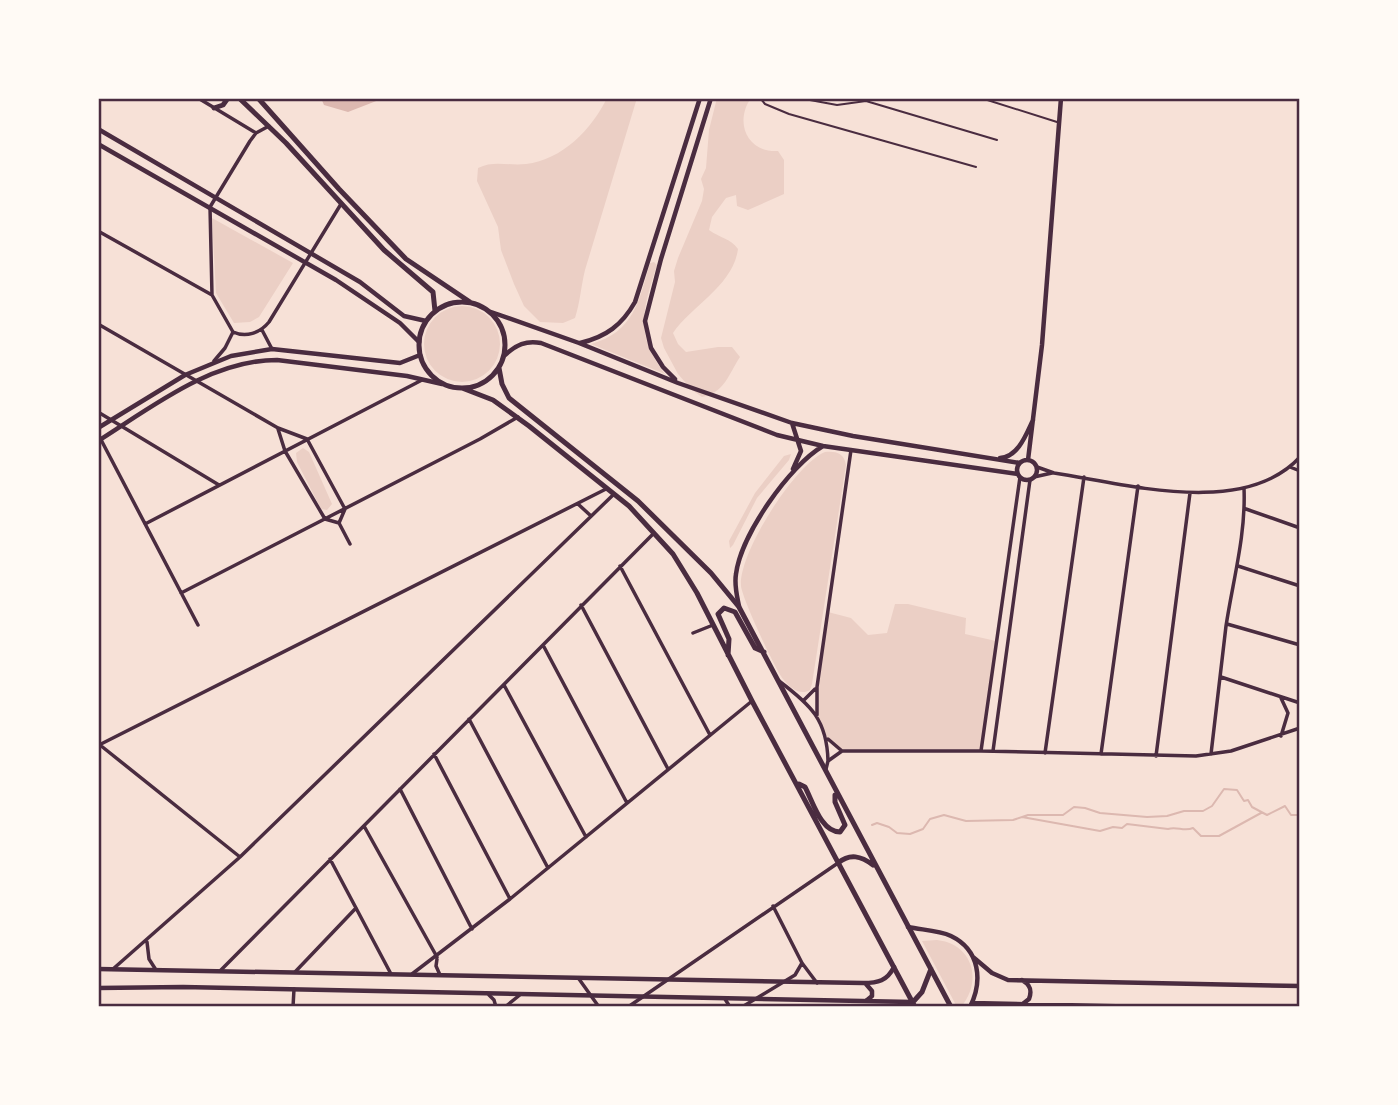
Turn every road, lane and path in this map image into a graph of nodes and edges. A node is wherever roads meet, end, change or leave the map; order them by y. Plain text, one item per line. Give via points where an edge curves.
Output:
1 (198, 98) edge
2 (228, 98) edge
3 (239, 98) edge
4 (258, 98) edge
5 (700, 98) edge
6 (711, 98) edge
7 (760, 98) edge
8 (799, 98) edge
9 (981, 98) edge
10 (993, 98) edge
11 (1061, 98) edge
12 (996, 102) junction
13 (214, 108) junction
14 (1058, 122) junction
15 (269, 126) junction
16 (98, 129) edge
17 (256, 133) junction
18 (997, 140) dead end
19 (98, 144) edge
20 (976, 167) dead end
21 (216, 197) junction
22 (341, 204) junction
23 (210, 207) junction
24 (98, 231) edge
25 (311, 253) junction
26 (305, 263) junction
27 (212, 295) junction
28 (470, 302) junction
29 (435, 311) junction
30 (491, 312) junction
31 (426, 321) junction
32 (98, 324) edge
33 (261, 329) junction
34 (233, 332) junction
35 (419, 342) junction
36 (579, 343) junction
37 (272, 349) junction
38 (420, 355) junction
39 (505, 355) junction
40 (214, 361) junction
41 (499, 368) junction
42 (185, 375) junction
43 (424, 379) junction
44 (196, 382) junction
45 (678, 383) junction
46 (442, 384) junction
47 (462, 388) junction
48 (98, 412) edge
49 (1036, 412) junction
50 (518, 417) junction
51 (111, 421) junction
52 (792, 423) junction
53 (121, 426) junction
54 (98, 428) edge
55 (278, 428) junction
56 (99, 438) edge
57 (307, 439) junction
58 (799, 442) junction
59 (823, 446) junction
60 (851, 450) junction
61 (285, 451) junction
62 (1300, 457) edge
63 (987, 458) junction
64 (1028, 460) junction
65 (1020, 463) junction
66 (1037, 467) junction
67 (1290, 467) junction
68 (1300, 471) edge
69 (792, 473) junction
70 (1054, 473) junction
71 (1019, 476) junction
72 (1084, 477) junction
73 (1032, 479) junction
74 (220, 485) junction
75 (1138, 486) junction
76 (1244, 488) junction
77 (606, 489) junction
78 (1190, 493) junction
79 (613, 495) junction
80 (578, 504) junction
81 (345, 509) junction
82 (1245, 509) junction
83 (591, 516) junction
84 (324, 519) junction
85 (339, 523) junction
86 (145, 524) junction
87 (1300, 528) edge
88 (654, 533) junction
89 (350, 544) dead end
90 (620, 566) junction
91 (1238, 566) junction
92 (1300, 586) edge
93 (181, 593) junction
94 (581, 605) junction
95 (739, 607) junction
96 (1227, 624) junction
97 (198, 625) dead end
98 (713, 625) junction
99 (692, 633) dead end
100 (543, 645) junction
101 (1300, 645) edge
102 (764, 652) junction
103 (728, 654) junction
104 (1221, 677) junction
105 (776, 678) junction
106 (503, 684) junction
107 (817, 687) junction
108 (1280, 696) junction
109 (804, 700) junction
110 (752, 701) junction
111 (1300, 703) edge
112 (817, 715) junction
113 (469, 719) junction
114 (1300, 728) edge
115 (709, 735) junction
116 (1281, 736) junction
117 (827, 737) junction
118 (99, 744) edge
119 (842, 751) junction
120 (981, 751) junction
121 (993, 751) junction
122 (1045, 753) junction
123 (434, 754) junction
124 (1101, 754) junction
125 (1211, 754) junction
126 (1156, 756) junction
127 (828, 761) junction
128 (668, 769) junction
129 (825, 772) junction
130 (796, 782) junction
131 (400, 789) junction
132 (835, 792) junction
133 (627, 803) junction
134 (363, 826) junction
135 (586, 837) junction
136 (240, 857) junction
137 (330, 859) junction
138 (838, 863) junction
139 (876, 867) junction
140 (548, 868) junction
141 (510, 899) junction
142 (773, 906) junction
143 (356, 908) junction
144 (908, 927) junction
145 (472, 929) junction
146 (148, 940) junction
147 (437, 957) junction
148 (973, 957) junction
149 (802, 963) junction
150 (894, 967) junction
151 (98, 969) edge
152 (113, 969) junction
153 (931, 969) junction
154 (156, 970) junction
155 (220, 971) junction
156 (295, 972) junction
157 (391, 974) junction
158 (411, 975) junction
159 (440, 975) junction
160 (579, 979) junction
161 (669, 979) junction
162 (1021, 980) junction
163 (783, 981) junction
164 (817, 982) junction
165 (863, 984) junction
166 (1300, 986) edge
167 (98, 988) edge
168 (294, 989) junction
169 (487, 993) junction
170 (521, 995) junction
171 (592, 996) junction
172 (643, 996) junction
173 (724, 998) junction
174 (755, 998) junction
175 (865, 1001) junction
176 (1023, 1004) junction
177 (914, 1005) edge
178 (971, 1005) edge
179 (997, 1005) edge
180 (1093, 1006) edge
181 (293, 1007) edge
182 (496, 1007) edge
183 (505, 1007) edge
184 (599, 1007) edge
185 (628, 1007) edge
186 (730, 1007) edge
187 (742, 1007) edge
188 (857, 1007) edge
189 (951, 1007) edge
190 (1149, 1007) edge

1 - 13 street
2 - 13 main road
3 - 15 main road
4 - 28 main road via 406,260
5 - 36 street via 635,302 617,328
6 - 45 street via 645,321 651,348
7 - 20 lane via 789,114
8 - 18 lane via 837,105 866,101
9 - 12 lane
10 - 12 lane
11 - 14 street
12 - 14 lane
13 - 17 street
14 - 49 street
15 - 17 street
15 - 22 main road
16 - 21 street
17 - 21 street
19 - 23 street
21 - 23 street
21 - 25 street
22 - 25 street
22 - 29 main road via 384,250 433,292
23 - 26 street
23 - 27 street
24 - 27 street
25 - 26 street
25 - 31 street via 404,316
26 - 33 street
26 - 35 street via 400,323
27 - 34 street
28 - 29 main road
28 - 30 main road
29 - 31 main road
30 - 36 street
30 - 39 main road via 504,332
31 - 35 main road
32 - 42 street
33 - 34 street via 247,335
33 - 37 street
34 - 40 street
35 - 38 main road
36 - 45 street
37 - 38 street via 400,363
37 - 40 street
38 - 46 main road via 428,372
39 - 41 main road
39 - 58 street via 527,342 541,343
40 - 42 street
41 - 47 main road via 480,385
41 - 95 main road via 509,398 630,493
42 - 44 street
42 - 51 street
43 - 44 street via 260,360
43 - 46 street
43 - 57 street
44 - 53 street
44 - 55 street
45 - 52 street
46 - 47 main road
47 - 50 main road via 493,400
48 - 51 street
49 - 63 street via 1011,456
49 - 64 street
50 - 77 main road
50 - 81 street
51 - 53 street
51 - 54 street
52 - 58 street
52 - 63 street
53 - 56 street
53 - 74 street
55 - 57 street
55 - 61 street
56 - 86 street
57 - 61 street
57 - 81 street
58 - 59 street
58 - 69 street via 801,451
59 - 60 street
59 - 69 street
60 - 71 street
60 - 107 street
61 - 74 street
61 - 84 street
62 - 67 street
63 - 65 street
64 - 65 street
64 - 66 street
65 - 71 street
66 - 70 street
66 - 73 street
67 - 68 street
67 - 76 street
69 - 95 street via 771,496 738,564
70 - 72 street
70 - 73 street
71 - 73 street
71 - 120 street
72 - 75 street
72 - 122 street
73 - 121 street
74 - 86 street
75 - 78 street
75 - 124 street
76 - 78 street
76 - 82 street
77 - 79 main road
77 - 80 street
78 - 126 street
79 - 83 street
79 - 88 main road
80 - 83 street
80 - 118 street
81 - 84 street
81 - 85 street
82 - 87 street
82 - 91 street
83 - 136 street
84 - 85 street
84 - 93 street
85 - 89 street
86 - 93 street
88 - 90 street
88 - 98 main road via 686,572
90 - 94 street
90 - 115 street
91 - 92 street
91 - 96 street
93 - 97 street
94 - 100 street
94 - 128 street
95 - 102 main road
96 - 101 street
96 - 104 street
98 - 99 street
98 - 103 main road
100 - 106 street
100 - 133 street
102 - 103 main road via 755,648 735,612 724,608 718,614 729,639
102 - 105 main road
103 - 110 main road
104 - 108 street
104 - 125 street
105 - 109 street
105 - 129 main road
106 - 113 street
106 - 135 street
107 - 109 street
107 - 112 street
108 - 111 street
108 - 116 street via 1288,713
109 - 112 street
110 - 115 street
110 - 130 main road
112 - 117 street
113 - 123 street
113 - 140 street
114 - 116 street
115 - 128 street
116 - 125 street
117 - 119 street
117 - 127 street
118 - 136 street
119 - 120 street
119 - 127 street
120 - 121 street
121 - 122 street
122 - 124 street
123 - 131 street
123 - 141 street
124 - 126 street
125 - 126 street
127 - 129 street
128 - 133 street
129 - 132 main road
130 - 132 main road via 805,788 826,827 835,833 845,825
130 - 138 main road
131 - 134 street
131 - 145 street
132 - 139 main road
133 - 135 street
134 - 137 street
134 - 147 street
135 - 140 street
136 - 146 street
137 - 143 street
137 - 155 street
138 - 139 main road via 855,856
138 - 142 street
138 - 150 main road
139 - 144 main road
140 - 141 street
141 - 145 street
142 - 149 street
142 - 161 street
143 - 156 street
143 - 157 street
144 - 148 street via 949,935
144 - 153 main road
145 - 147 street
146 - 152 street
146 - 154 street via 147,951
147 - 158 street
147 - 159 street
148 - 162 street via 1000,978
148 - 178 street via 979,976
149 - 163 street via 795,975
149 - 164 street
150 - 165 street via 883,981
150 - 177 main road
151 - 152 street
152 - 154 street
153 - 177 main road
153 - 189 main road
154 - 155 street
155 - 156 street
156 - 157 street
157 - 158 street
158 - 159 street
159 - 160 street
160 - 161 street
160 - 171 street
161 - 163 street
161 - 172 street
162 - 166 street
162 - 176 street via 1031,990
163 - 164 street
163 - 174 street
164 - 165 street
165 - 175 street via 872,991
167 - 168 street
168 - 169 street
168 - 181 street
169 - 170 street
169 - 182 street
170 - 171 street
170 - 183 street
171 - 172 street
171 - 184 street
172 - 173 street
172 - 185 street
173 - 174 street
173 - 186 street
174 - 175 street
174 - 187 street
175 - 177 street
175 - 188 street
176 - 179 street
176 - 180 street
178 - 179 street
180 - 190 street

